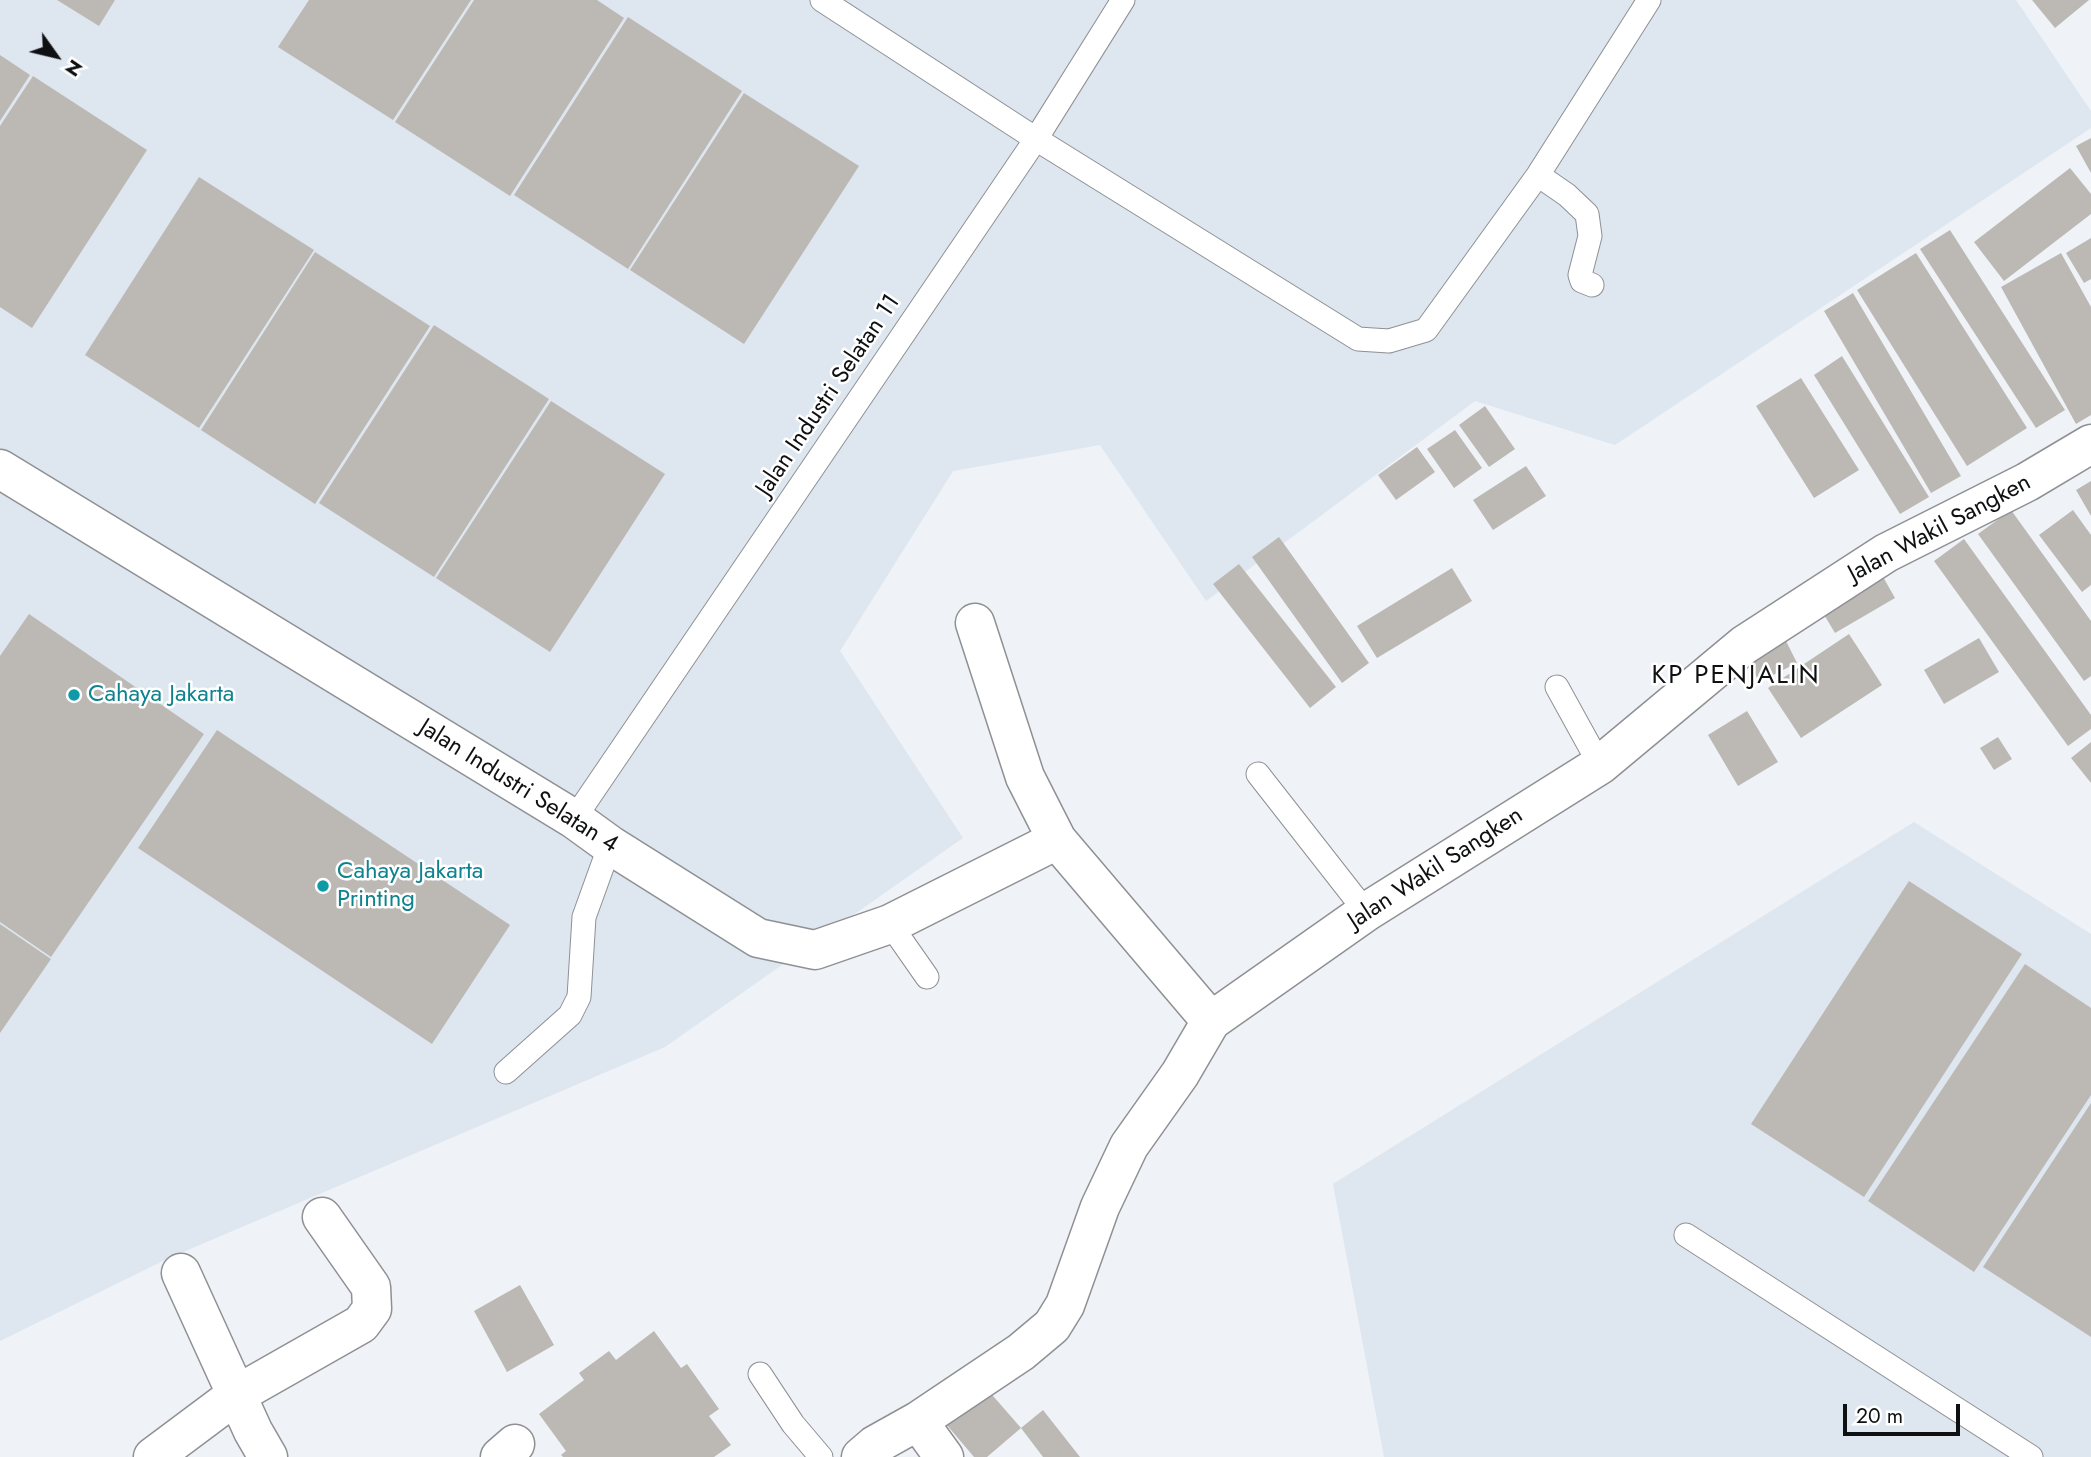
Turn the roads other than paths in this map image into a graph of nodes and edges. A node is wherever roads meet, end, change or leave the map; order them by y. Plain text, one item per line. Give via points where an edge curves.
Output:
1 (822, 0) edge
2 (1123, 0) edge
3 (1649, 0) edge
4 (1036, 139) junction
5 (1538, 175) junction
6 (1592, 285) dead end
7 (2091, 444) edge
8 (0, 471) edge
9 (975, 623) dead end
10 (1557, 687) dead end
11 (1600, 765) junction
12 (1258, 774) dead end
13 (574, 819) junction
14 (1057, 840) junction
15 (610, 845) junction
16 (1366, 912) junction
17 (890, 924) junction
18 (927, 977) dead end
19 (1211, 1021) junction
20 (506, 1072) dead end
21 (322, 1217) dead end
22 (1686, 1236) dead end
23 (181, 1273) dead end
24 (760, 1374) dead end
25 (236, 1395) junction
26 (918, 1421) junction
27 (153, 1457) edge
28 (268, 1457) edge
29 (821, 1457) edge
30 (862, 1457) edge
31 (944, 1457) edge
32 (2031, 1457) edge

1 - 4 lane
2 - 4 lane, Jalan Industri Selatan 11
3 - 5 lane
4 - 5 lane via 1358,339 1378,341 1426,330
4 - 13 lane, Jalan Industri Selatan 11
5 - 6 lane via 1587,214 1590,236 1580,275
7 - 11 street, Jalan Wakil Sangken via 2027,482 1886,552 1744,645
8 - 13 street, Jalan Industri Selatan 4
9 - 14 street via 1025,777
10 - 11 lane
11 - 16 street, Jalan Wakil Sangken
12 - 16 lane
13 - 15 street, Jalan Industri Selatan 4
14 - 17 street, Jalan Industri Selatan 4
14 - 19 street
15 - 17 street, Jalan Industri Selatan 4 via 758,938 815,950
15 - 20 lane via 584,917 579,997 570,1016
16 - 19 street, Jalan Wakil Sangken
17 - 18 lane
19 - 26 street, Jalan Wakil Sangken via 1129,1146 1100,1207 1065,1305 1052,1326
21 - 25 street via 372,1287 372,1309 361,1324
22 - 32 lane
23 - 25 street
24 - 29 lane
25 - 27 street
25 - 28 street
26 - 30 street, Jalan Wakil Sangken
26 - 31 street

